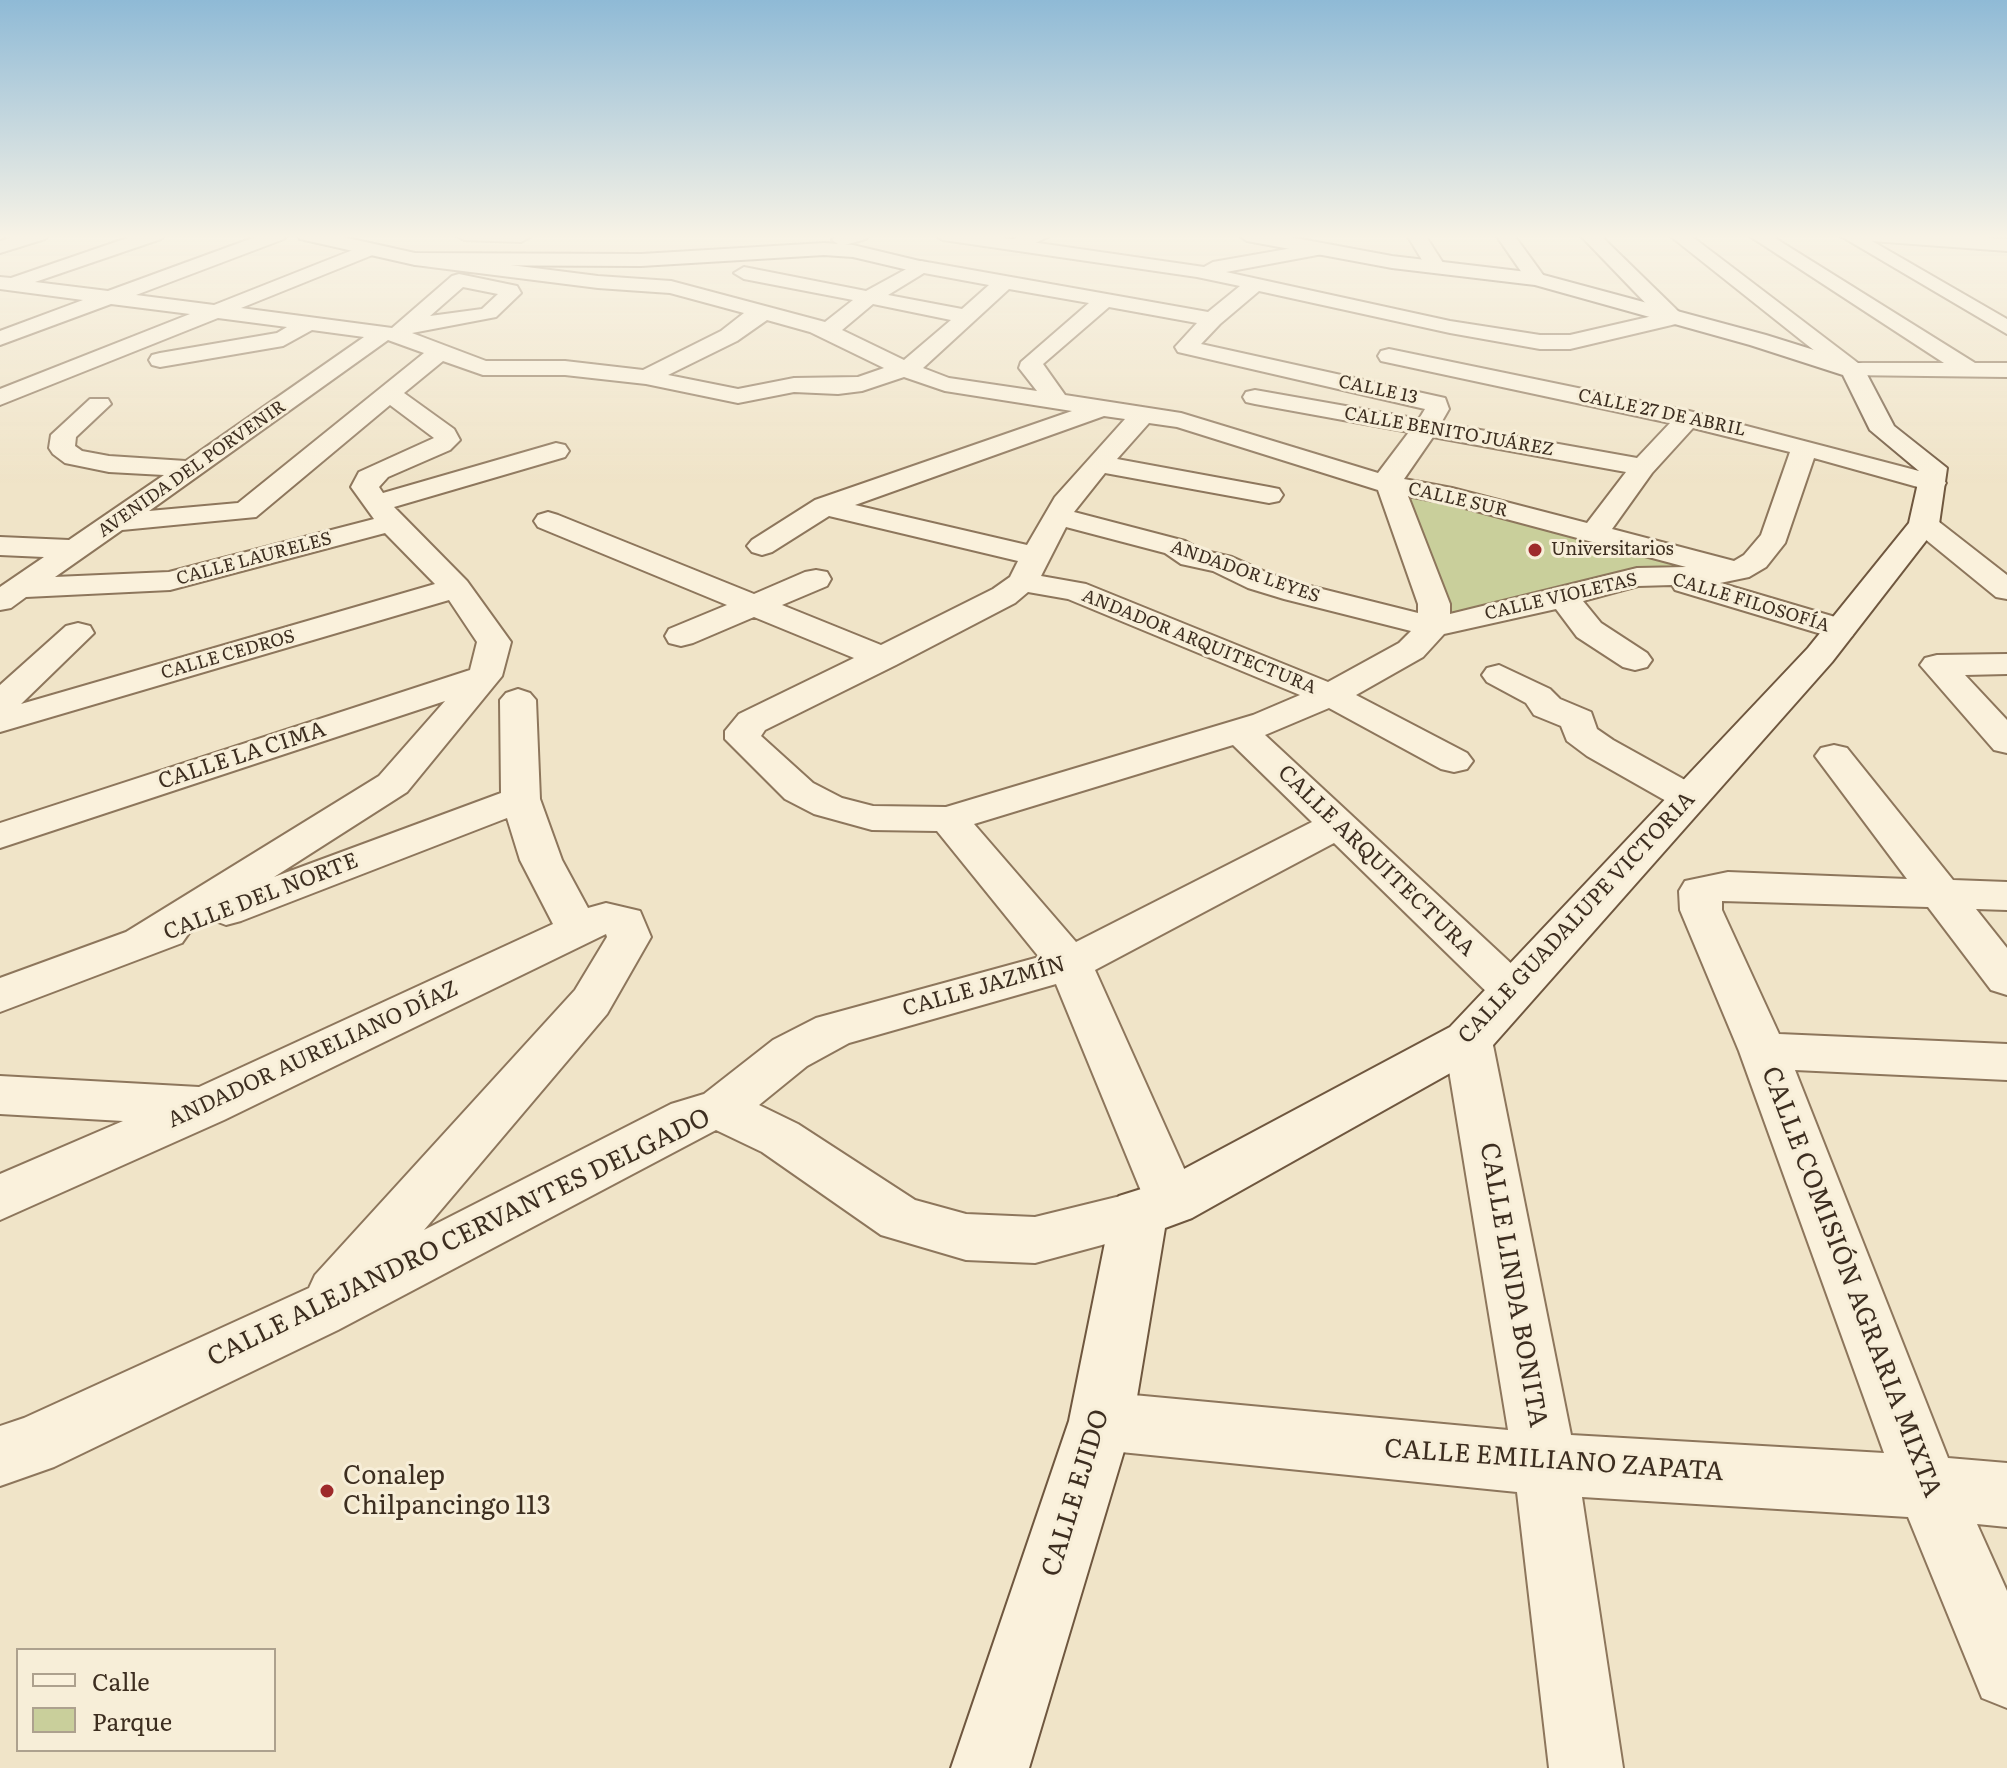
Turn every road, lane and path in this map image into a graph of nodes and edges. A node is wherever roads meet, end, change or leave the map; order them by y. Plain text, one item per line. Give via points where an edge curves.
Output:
1 (57, 318) edge
2 (198, 318) edge
3 (265, 318) edge
4 (752, 318) edge
5 (782, 318) edge
6 (844, 318) edge
7 (963, 318) edge
8 (1084, 318) edge
9 (1204, 318) edge
10 (1406, 318) edge
11 (1672, 318) joint
12 (1785, 318) edge
13 (1887, 318) edge
14 (1989, 318) edge
15 (1212, 319) joint
16 (308, 323) junction
17 (1450, 327) junction
18 (2007, 328) edge
19 (827, 331) junction
20 (396, 332) junction
21 (0, 338) edge
22 (442, 350) junction
23 (160, 360) dead end
24 (904, 369) junction
25 (1853, 370) junction
26 (1970, 370) junction
27 (2007, 370) edge
28 (646, 377) junction
29 (1320, 378) junction
30 (390, 394) junction
31 (2007, 395) edge
32 (1255, 397) junction
33 (0, 398) edge
34 (1058, 402) junction
35 (99, 404) dead end
36 (1100, 409) junction
37 (1142, 415) junction
38 (1431, 416) junction
39 (265, 418) junction
40 (1689, 418) junction
41 (361, 419) junction
42 (1181, 420) junction
43 (1805, 447) junction
44 (556, 451) dead end
45 (1099, 464) junction
46 (1332, 466) junction
47 (1643, 467) junction
48 (191, 469) junction
49 (1932, 483) junction
50 (1390, 485) junction
51 (377, 504) junction
52 (825, 506) junction
53 (1057, 516) junction
54 (548, 521) dead end
55 (115, 522) junction
56 (1924, 524) junction
57 (1594, 533) junction
58 (0, 546) edge
59 (762, 546) dead end
60 (75, 549) junction
61 (1962, 551) junction
62 (2007, 567) edge
63 (1028, 569) junction
64 (1738, 571) junction
65 (1662, 576) junction
66 (816, 579) dead end
67 (456, 588) junction
68 (2007, 590) edge
69 (10, 595) edge
70 (1564, 598) junction
71 (753, 605) junction
72 (1433, 627) junction
73 (1840, 629) junction
74 (78, 633) dead end
75 (681, 636) dead end
76 (884, 658) junction
77 (1635, 660) dead end
78 (2007, 664) edge
79 (1499, 675) dead end
80 (485, 676) junction
81 (1330, 695) junction
82 (518, 700) dead end
83 (0, 704) edge
84 (0, 721) edge
85 (1240, 731) junction
86 (2007, 742) edge
87 (1834, 756) dead end
88 (1454, 761) dead end
89 (1689, 798) junction
90 (521, 799) junction
91 (948, 819) junction
92 (1338, 825) junction
93 (0, 836) edge
94 (1941, 894) junction
95 (2007, 896) edge
96 (602, 926) junction
97 (142, 942) junction
98 (1070, 964) junction
99 (2007, 979) edge
100 (1513, 991) junction
101 (0, 996) edge
102 (1468, 1040) junction
103 (1763, 1051) junction
104 (2007, 1062) edge
105 (0, 1095) edge
106 (206, 1106) junction
107 (720, 1109) junction
108 (0, 1198) edge
109 (1156, 1208) junction
110 (318, 1312) junction
111 (1101, 1421) junction
112 (0, 1456) edge
113 (1545, 1464) junction
114 (1928, 1487) junction
115 (2007, 1495) edge
116 (2007, 1673) edge
117 (990, 1768) edge
118 (1586, 1768) edge

1 - 21 street
2 - 33 street
3 - 16 street
4 - 28 street via 729,336
5 - 19 street
6 - 19 street
7 - 24 street
8 - 34 street via 1032,362 1031,368
9 - 15 street
10 - 17 street
11 - 17 street via 1558,343
11 - 25 street
12 - 25 street
13 - 26 street
14 - 18 street
15 - 29 street, CALLE 13 via 1186,347
16 - 20 street
16 - 23 street via 283,339
17 - 40 street, CALLE 27 DE ABRIL via 1367,364
19 - 24 street
20 - 22 street
20 - 39 street, AVENIDA DEL PORVENIR
22 - 28 street via 483,368 565,368
22 - 30 street
24 - 28 street via 862,384 794,385 738,396
24 - 34 street via 945,384
25 - 26 street
25 - 49 street via 1883,430 1933,468
26 - 27 street
26 - 31 street
29 - 32 street
29 - 38 street, CALLE 13
30 - 41 street
30 - 51 street via 447,440 369,478
32 - 38 street, CALLE BENITO JUÁREZ
32 - 42 street
34 - 36 street
35 - 48 street via 64,435 62,448 74,457
36 - 37 street
36 - 52 street
37 - 42 street
37 - 45 street
38 - 47 street, CALLE BENITO JUÁREZ
38 - 50 street via 1391,474
39 - 41 street
39 - 48 street, AVENIDA DEL PORVENIR
40 - 43 street, CALLE 27 DE ABRIL
40 - 47 street
41 - 55 street via 246,511
42 - 46 street, CALLE SUR
43 - 49 street, CALLE 27 DE ABRIL
43 - 64 street via 1775,537 1755,561
44 - 51 street, CALLE LAURELES
45 - 46 street via 1262,503
45 - 53 street
46 - 50 street, CALLE SUR
47 - 57 street
48 - 55 street, AVENIDA DEL PORVENIR
49 - 56 street
50 - 57 street, CALLE SUR
50 - 72 street via 1434,604
51 - 67 street
51 - 69 street, CALLE LAURELES via 170,581
52 - 59 street
52 - 63 street, ANDADOR ARQUITECTURA
53 - 63 street
53 - 72 street, ANDADOR LEYES via 1175,547 1192,558 1221,563 1295,592
54 - 71 street
55 - 60 street, AVENIDA DEL PORVENIR
56 - 61 street
56 - 73 street, CALLE GUADALUPE VICTORIA
57 - 64 street, CALLE SUR
58 - 60 street
60 - 69 street, AVENIDA DEL PORVENIR
61 - 62 street
61 - 68 street
63 - 76 street via 1004,596
63 - 81 street, ANDADOR ARQUITECTURA
64 - 65 street, CALLE VIOLETAS
65 - 70 street, CALLE VIOLETAS via 1637,577
65 - 73 street, CALLE FILOSOFÍA
66 - 71 street
67 - 80 street via 494,642
67 - 84 street, CALLE CEDROS
70 - 72 street, CALLE VIOLETAS
70 - 77 street via 1589,630
71 - 75 street
71 - 76 street
72 - 81 street via 1411,650
73 - 89 street, CALLE GUADALUPE VICTORIA
74 - 83 street
76 - 91 street via 752,722 743,739 799,791 828,806 872,818
78 - 86 street via 1937,665
79 - 89 street via 1538,696 1547,707 1578,720 1580,733 1600,748
80 - 93 street, CALLE LA CIMA
80 - 97 street via 393,784
81 - 85 street
81 - 88 street, ANDADOR ARQUITECTURA
82 - 90 street
85 - 91 street
85 - 92 street, CALLE ARQUITECTURA
87 - 94 street
89 - 100 street, CALLE GUADALUPE VICTORIA
90 - 96 street via 541,860
90 - 97 street, CALLE DEL NORTE
91 - 98 street
92 - 98 street, CALLE JAZMÍN
92 - 100 street, CALLE ARQUITECTURA
94 - 95 street
94 - 99 street
94 - 103 street, CALLE COMISIÓN AGRARIA MIXTA via 1728,886 1700,891 1701,910
96 - 106 street, ANDADOR AURELIANO DÍAZ
96 - 110 street via 629,937 591,1002
97 - 101 street, CALLE DEL NORTE
98 - 107 street, CALLE JAZMÍN via 833,1030 790,1053
98 - 109 street
100 - 102 street, CALLE GUADALUPE VICTORIA
102 - 109 street, CALLE GUADALUPE VICTORIA
102 - 113 street, CALLE LINDA BONITA
103 - 104 street
103 - 114 street, CALLE COMISIÓN AGRARIA MIXTA
105 - 106 street
106 - 108 street, ANDADOR AURELIANO DÍAZ
107 - 109 street, CALLE ALEJANDRO CERVANTES DELGADO via 780,1138 900,1219 966,1237 1035,1240
107 - 110 street, CALLE ALEJANDRO CERVANTES DELGADO via 689,1118
109 - 111 street, CALLE EJIDO
110 - 112 street, CALLE ALEJANDRO CERVANTES DELGADO via 32,1446
111 - 113 street, CALLE EMILIANO ZAPATA
111 - 117 street, CALLE EJIDO
113 - 114 street, CALLE EMILIANO ZAPATA
113 - 118 street, CALLE LINDA BONITA
114 - 115 street, CALLE EMILIANO ZAPATA
114 - 116 street, CALLE COMISIÓN AGRARIA MIXTA

